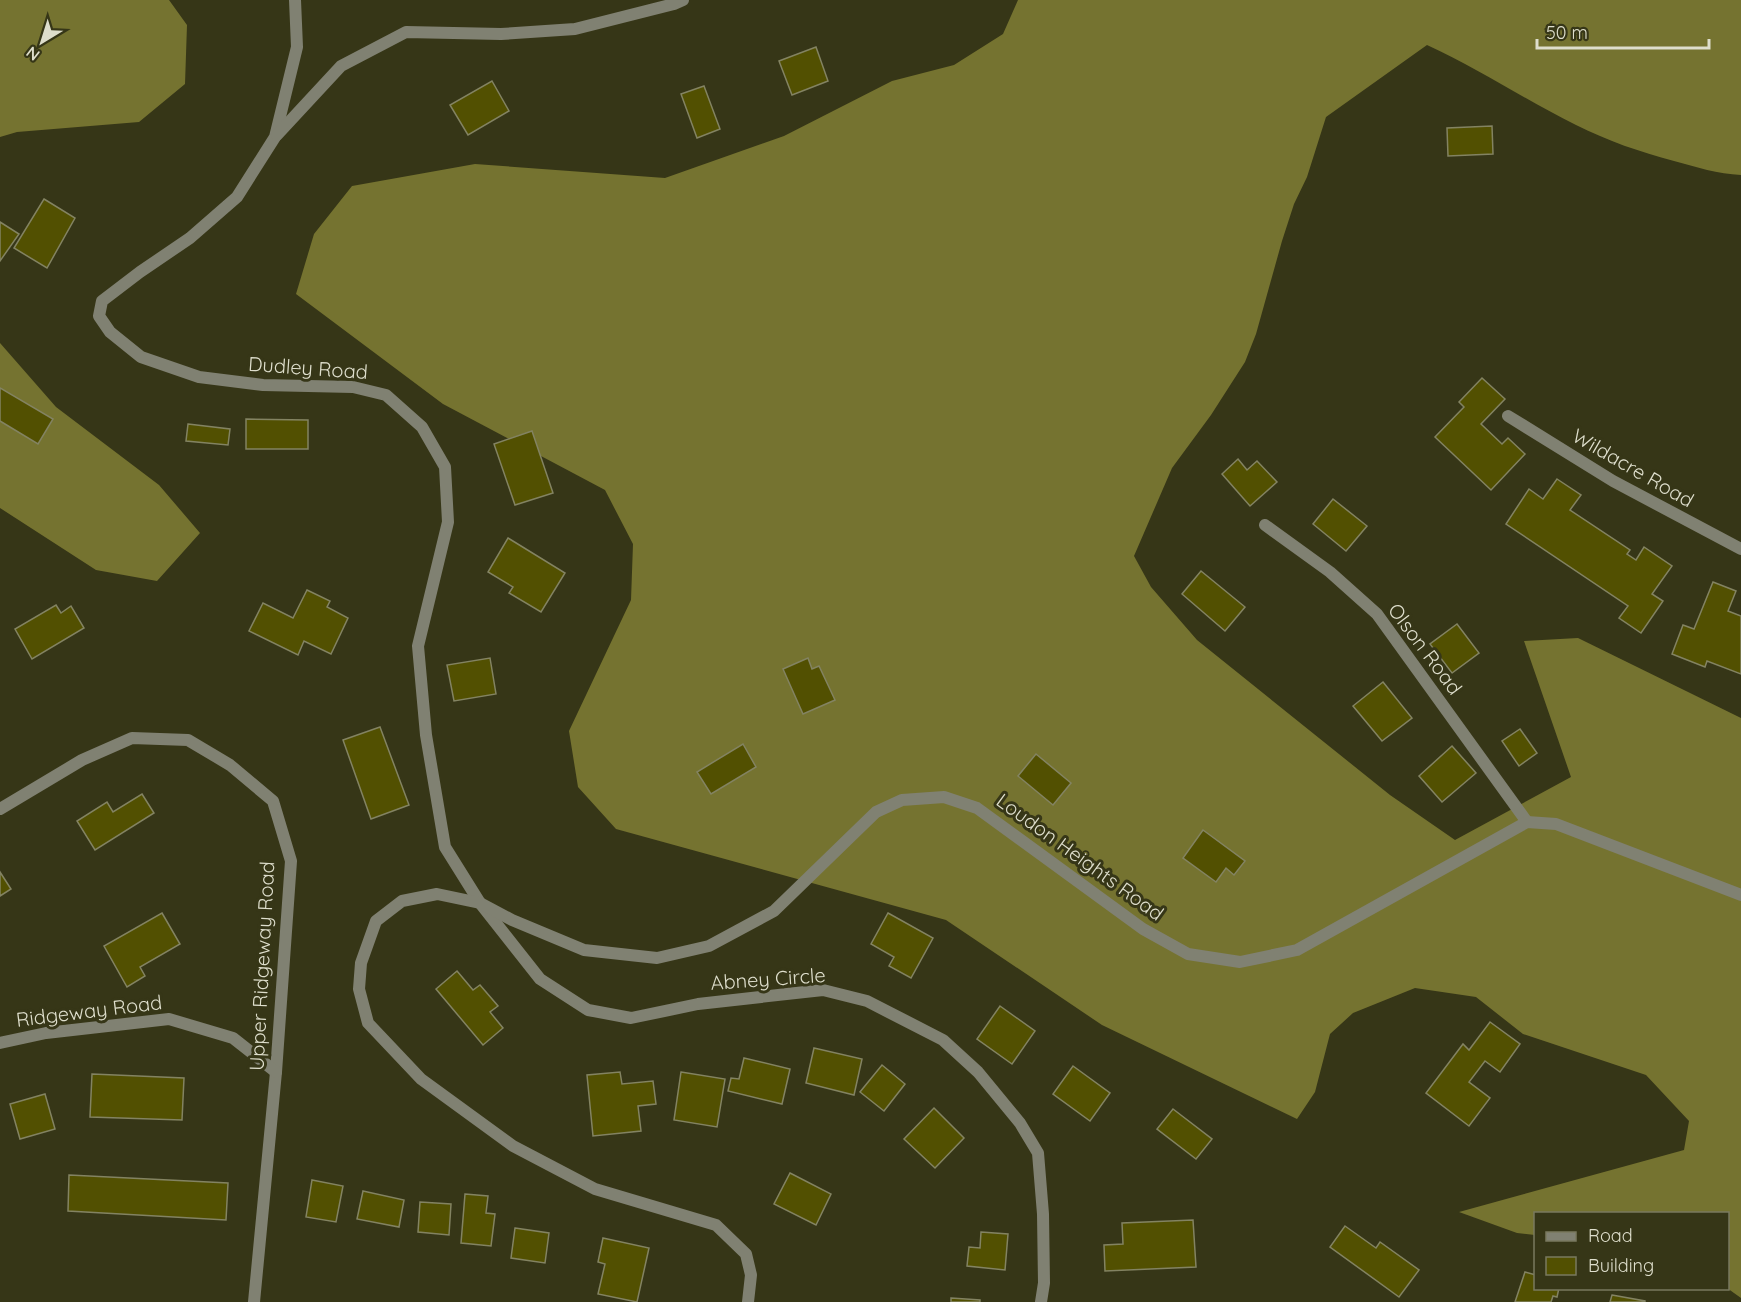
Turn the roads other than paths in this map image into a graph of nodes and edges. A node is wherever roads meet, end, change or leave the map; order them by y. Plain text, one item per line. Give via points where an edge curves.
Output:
1 (295, 0) edge
2 (683, 0) edge
3 (275, 137) junction
4 (1508, 416) dead end
5 (1265, 525) dead end
6 (1741, 549) edge
7 (0, 809) edge
8 (1527, 822) junction
9 (1741, 895) edge
10 (480, 903) junction
11 (0, 1043) edge
12 (276, 1072) junction
13 (254, 1302) edge
14 (748, 1302) edge
15 (1041, 1302) edge

1 - 3 street, Dudley Road via 297,46
2 - 3 street via 575,29 501,34 406,32 341,66
3 - 10 street, Dudley Road via 237,197 190,238 102,301 99,316 110,332 141,357 189,374 263,385 353,387 386,395 422,427 445,467 448,522 418,646 426,735 445,847
4 - 6 street, Wildacre Road via 1613,481
5 - 8 street, Olson Road via 1330,572 1377,614
7 - 12 street, Upper Ridgeway Road via 82,760 132,738 188,740 230,765 273,801 291,861
8 - 9 street via 1556,824
8 - 10 street, Loudon Heights Road via 1297,950 1240,963 1188,954 1143,929 977,808 944,797 902,800 876,812 774,911 699,949 657,958 584,950
10 - 14 street, Loudon Heights Road via 437,894 402,901 376,921 361,963 359,989 368,1023 421,1079 513,1146 595,1189 716,1225 746,1254 751,1275
10 - 15 street, Abney Circle via 540,979 588,1010 631,1018 698,1004 823,990 867,1001 943,1040 978,1072 1020,1123 1038,1154 1043,1214
11 - 12 street, Ridgeway Road via 46,1033 169,1019 233,1038
12 - 13 street, Upper Ridgeway Road

